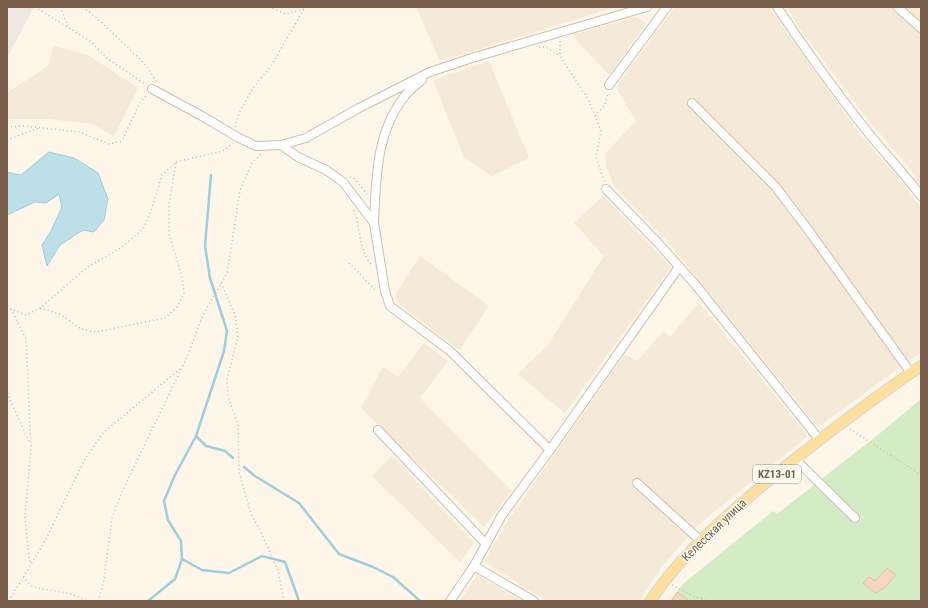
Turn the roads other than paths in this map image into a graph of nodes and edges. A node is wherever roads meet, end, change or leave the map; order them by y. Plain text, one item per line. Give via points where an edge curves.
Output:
1 (647, 7) edge
2 (667, 7) edge
3 (777, 7) edge
4 (897, 7) edge
5 (921, 28) edge
6 (430, 72) junction
7 (609, 85) road end
8 (152, 89) road end
9 (692, 103) dead end
10 (281, 146) junction
11 (606, 189) road end
12 (921, 196) edge
13 (374, 223) junction
14 (679, 266) junction
15 (921, 366) edge
16 (911, 373) junction
17 (378, 430) dead end
18 (820, 439) junction
19 (550, 450) junction
20 (795, 459) junction
21 (637, 483) dead end
22 (855, 518) dead end
23 (701, 541) junction
24 (486, 544) junction
25 (474, 566) junction
26 (450, 601) edge
27 (534, 601) edge
28 (650, 601) edge

1 - 6 street
2 - 7 street
3 - 12 street via 866,130
4 - 5 street
6 - 10 street via 306,138
6 - 13 street via 405,96 383,138 376,170
8 - 10 street via 256,146
9 - 16 street via 776,186
10 - 13 street via 343,182
11 - 14 street
13 - 19 street via 382,276 390,306 450,351
14 - 18 street
14 - 19 street
15 - 16 main road, Келесская улица / KZ13-01
16 - 18 main road, Келесская улица / KZ13-01
17 - 24 street
18 - 20 main road, Келесская улица / KZ13-01
19 - 24 street via 502,515
20 - 22 street
20 - 23 main road, Келесская улица / KZ13-01 via 741,503
21 - 23 street
23 - 28 main road, Келесская улица / KZ13-01
24 - 25 street
25 - 26 street
25 - 27 street

